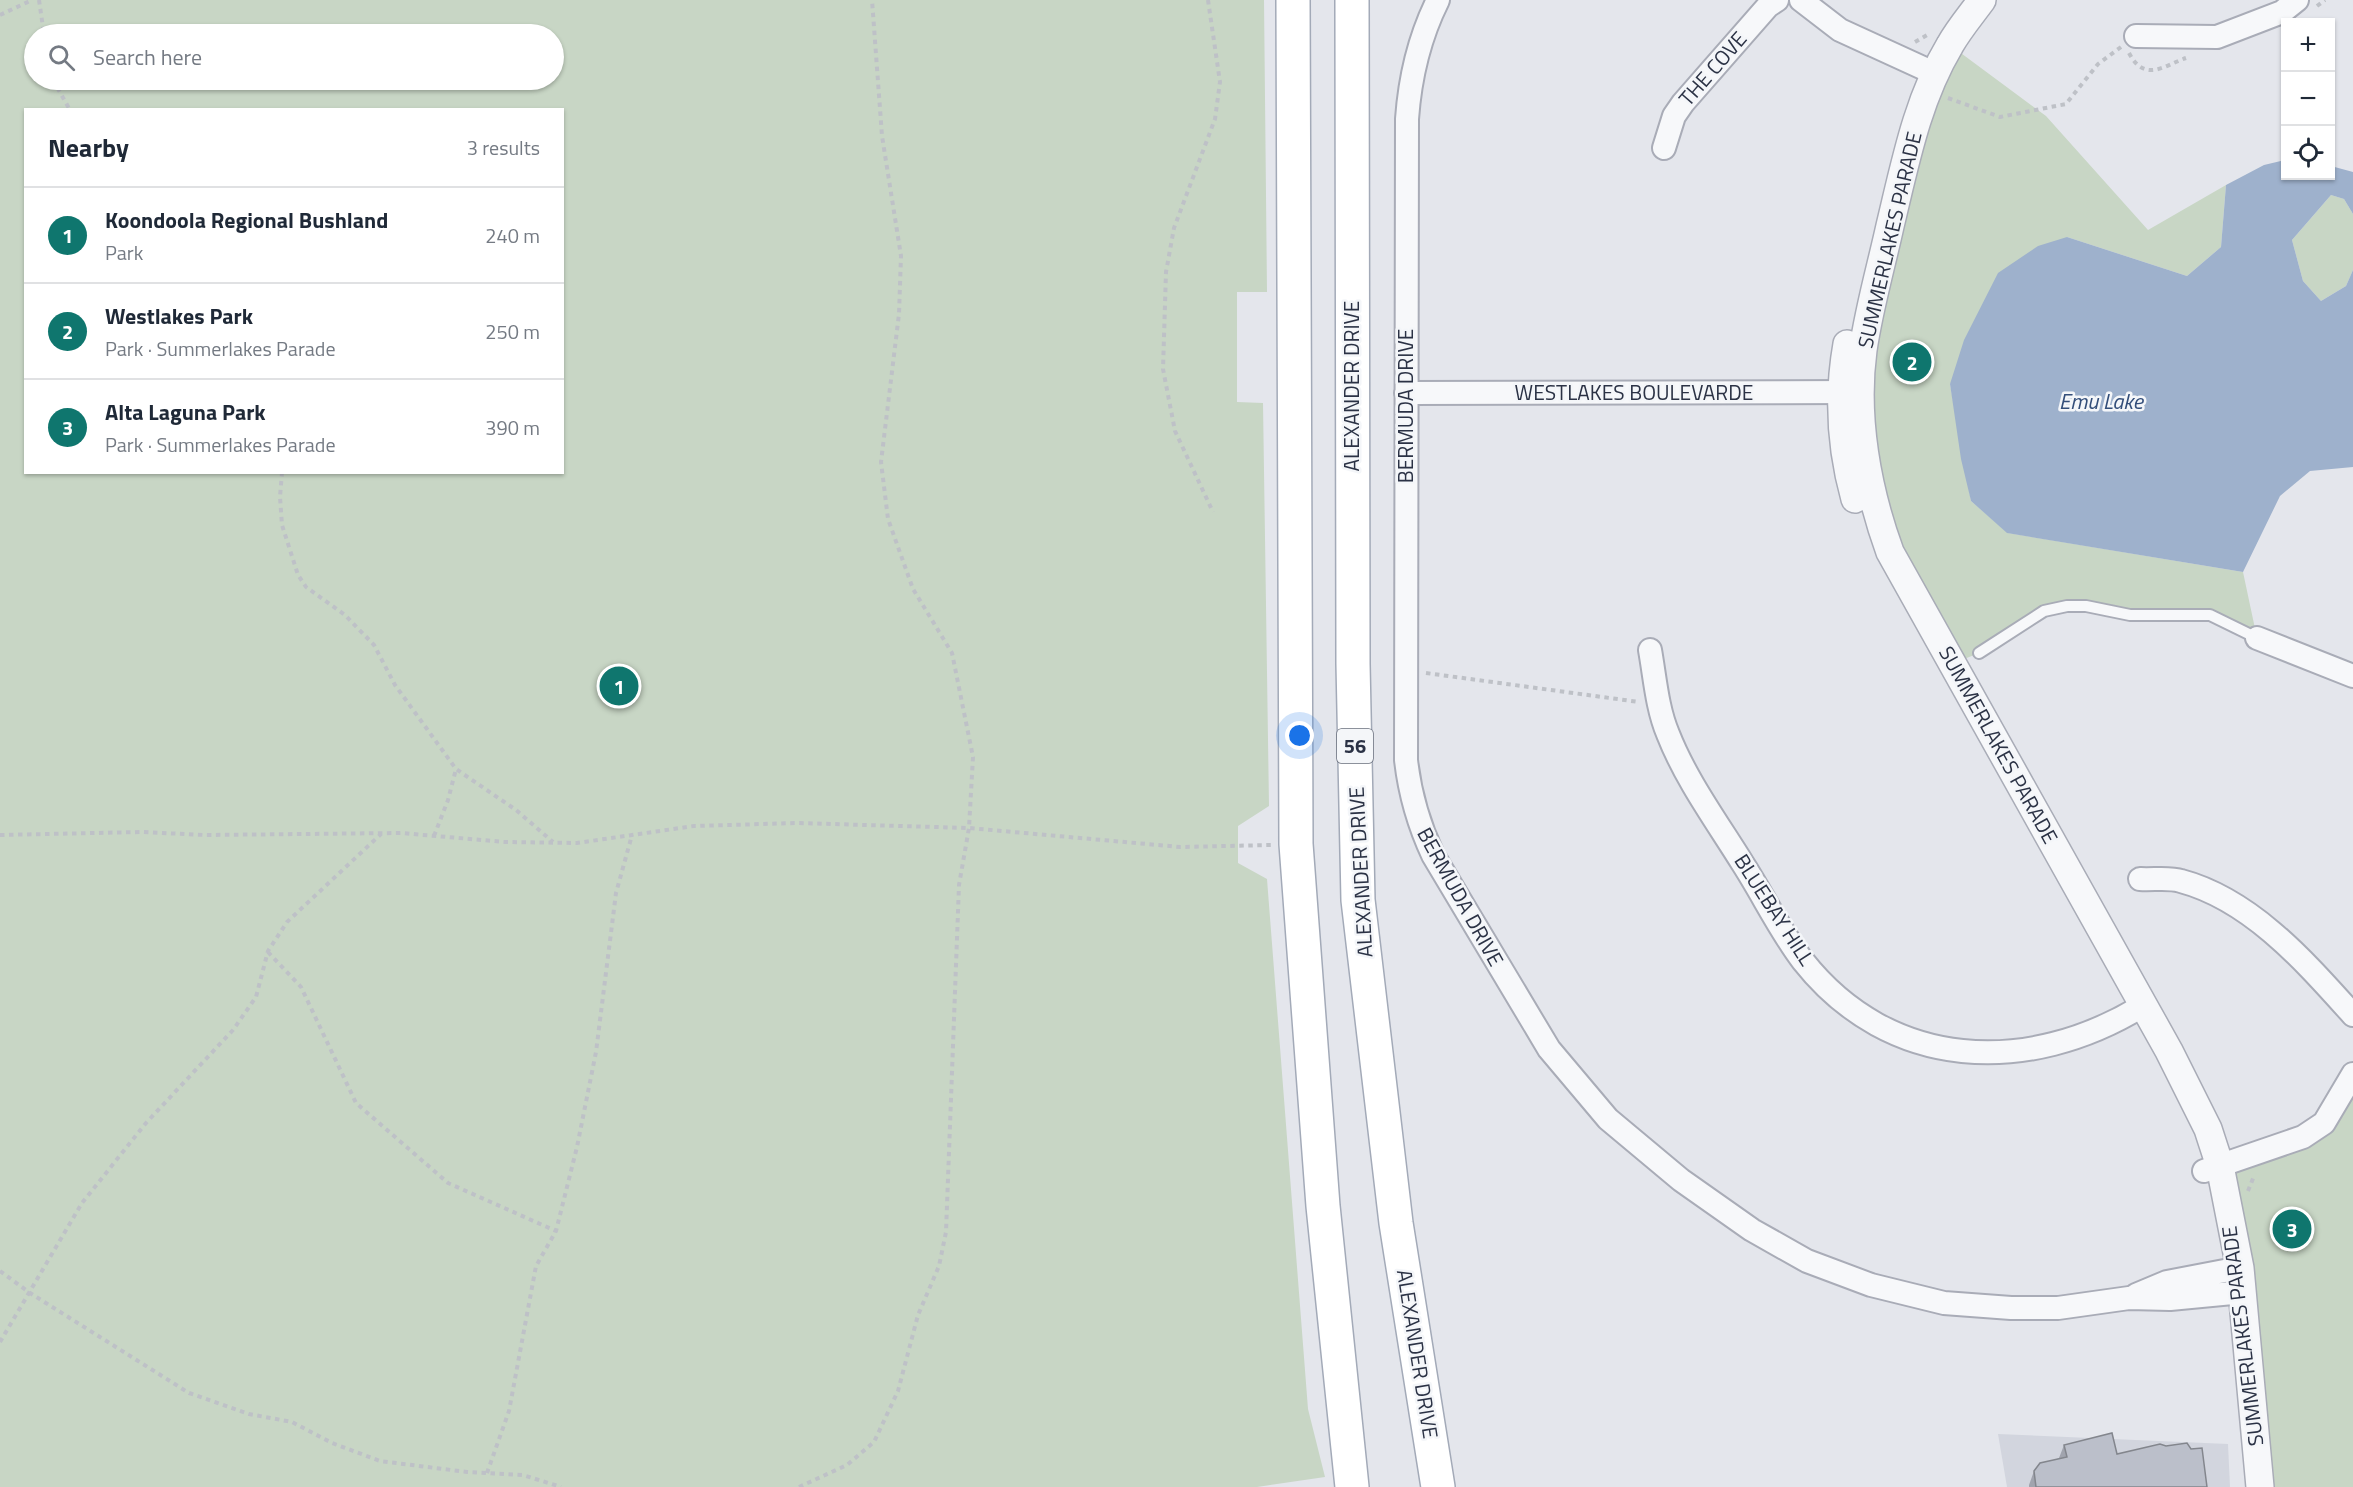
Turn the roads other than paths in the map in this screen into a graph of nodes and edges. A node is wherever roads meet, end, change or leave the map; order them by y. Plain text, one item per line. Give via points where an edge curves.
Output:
1 (1293, 0) edge
2 (1352, 0) edge
3 (1438, 0) edge
4 (1777, 0) edge
5 (1801, 0) edge
6 (1960, 0) edge
7 (1982, 0) edge
8 (2297, 0) edge
9 (2136, 36) road end
10 (1933, 79) junction
11 (1664, 148) dead end
12 (1852, 392) junction
13 (1406, 393) junction
14 (2257, 638) joint
15 (1650, 650) dead end
16 (1979, 653) dead end
17 (2353, 676) edge
18 (2140, 879) dead end
19 (2134, 1010) junction
20 (2353, 1016) edge
21 (2353, 1074) edge
22 (2212, 1168) junction
23 (2233, 1281) junction
24 (1352, 1487) edge
25 (1438, 1487) edge
26 (2244, 1487) edge
27 (2260, 1487) edge

1 - 24 main road via 1296,844 1323,1206
2 - 25 main road, ALEXANDER DRIVE / 56 via 1353,652 1358,900 1396,1223
3 - 13 street, BERMUDA DRIVE via 1419,46 1407,119
4 - 11 street, THE COVE via 1683,103 1674,116
5 - 10 street via 1840,30
6 - 10 street, SUMMERLAKES PARADE
7 - 10 street, SUMMERLAKES PARADE via 1950,45
8 - 9 street via 2282,12 2217,37
10 - 12 street, SUMMERLAKES PARADE via 1911,138
12 - 13 street, WESTLAKES BOULEVARDE
12 - 19 street, SUMMERLAKES PARADE via 1875,512 1890,552
13 - 23 street, BERMUDA DRIVE via 1406,760 1418,824 1549,1049 1608,1119 1681,1180 1752,1230 1807,1261 1871,1285 1944,1303 2058,1308 2130,1298 2170,1299
14 - 16 lane via 2210,615 2130,615 2067,606 2044,611
14 - 17 street
15 - 19 street, BLUEBAY HILL via 1668,734 1686,772 1803,961 1848,1005 1897,1035 1941,1049 1979,1054 2042,1048
18 - 20 street via 2180,880 2222,897 2293,949
19 - 22 street, SUMMERLAKES PARADE via 2190,1091 2208,1129
21 - 22 street via 2324,1123 2303,1137
22 - 23 street, SUMMERLAKES PARADE
23 - 26 street, SUMMERLAKES PARADE
23 - 27 street, SUMMERLAKES PARADE

